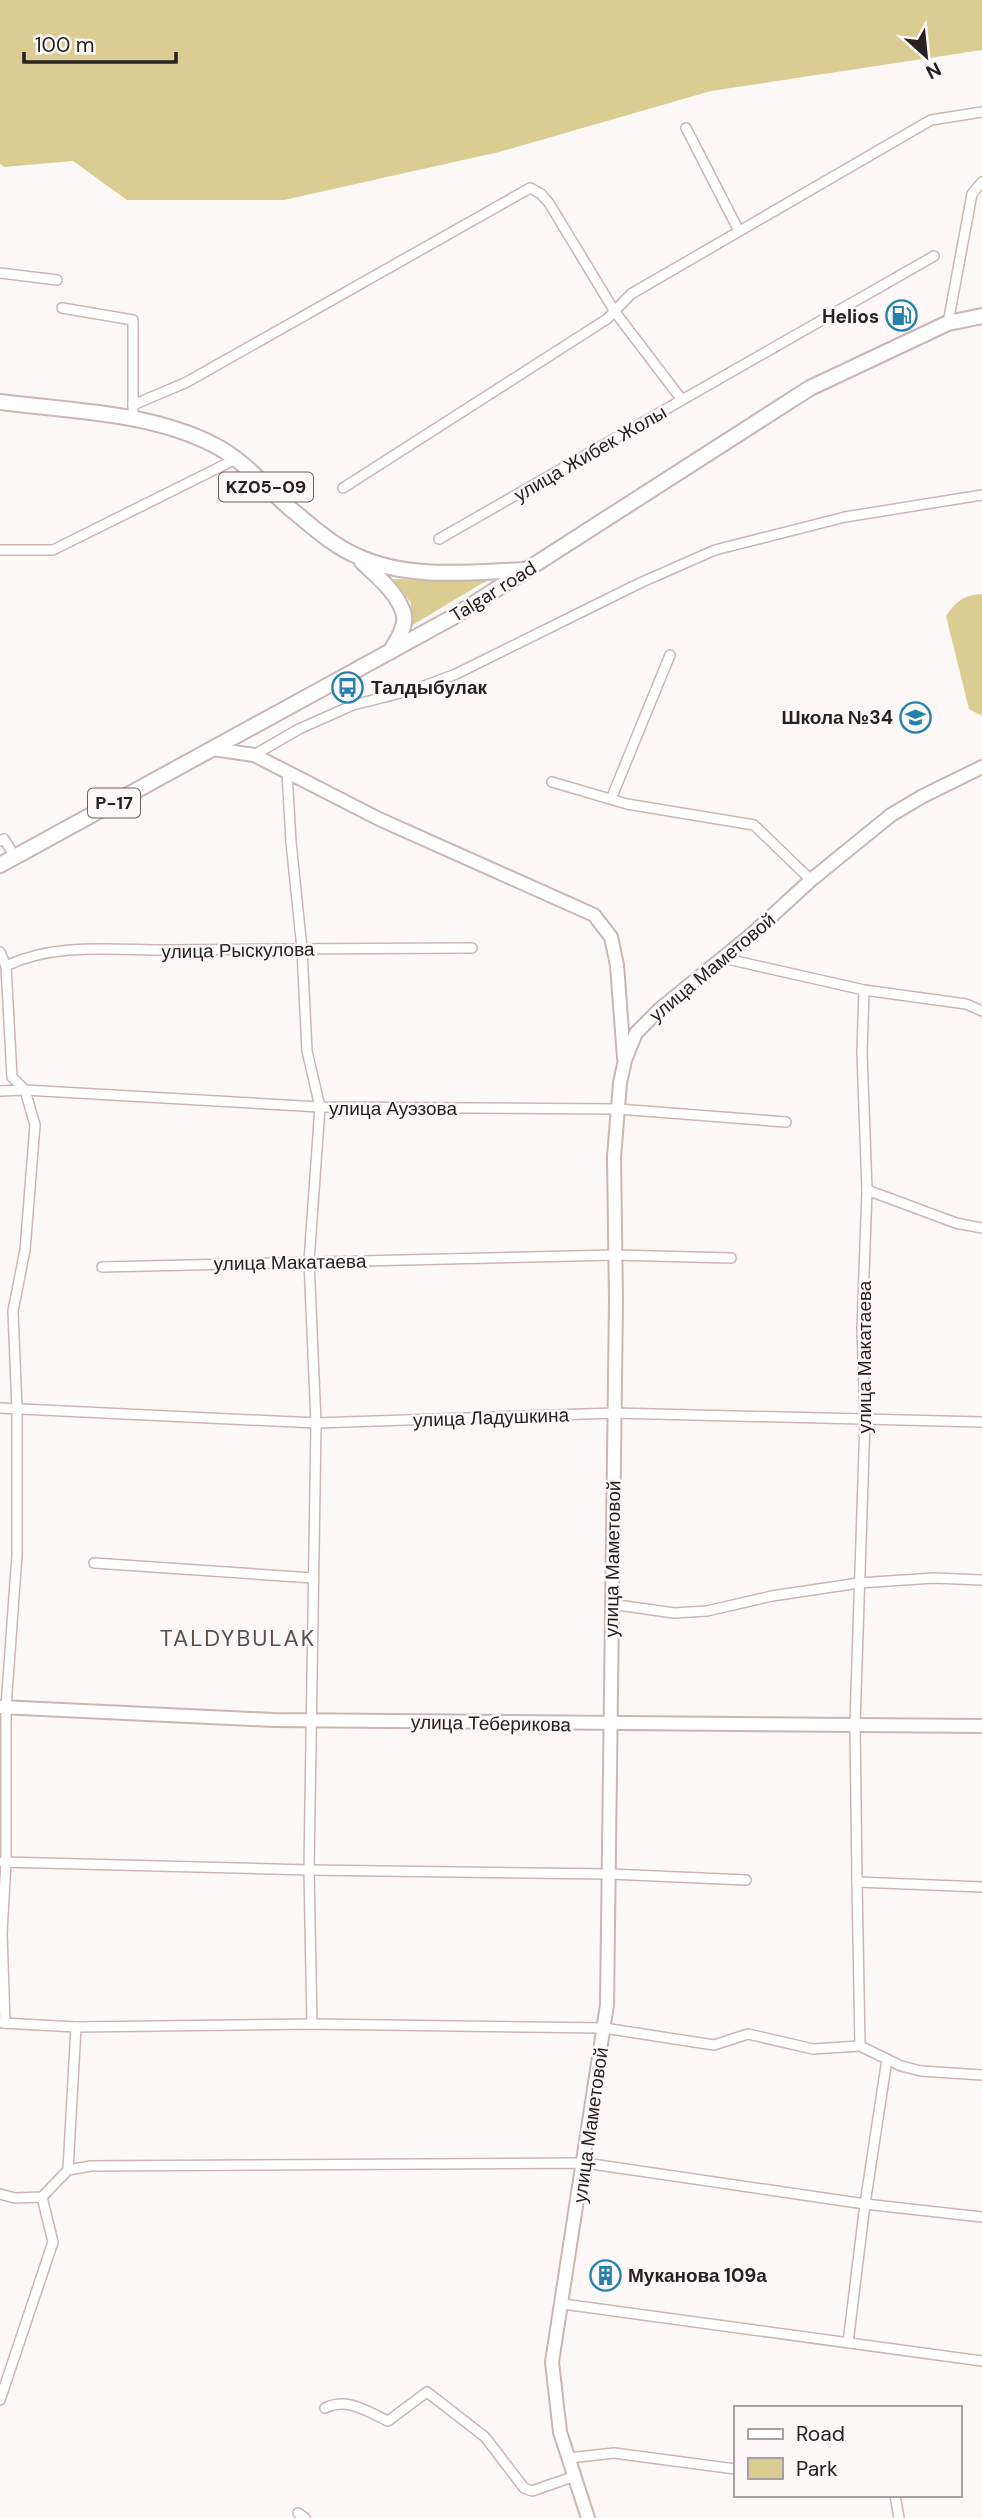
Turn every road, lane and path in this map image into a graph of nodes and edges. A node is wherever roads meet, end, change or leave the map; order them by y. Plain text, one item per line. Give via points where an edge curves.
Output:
1 (982, 112) edge
2 (686, 128) dead end
3 (982, 182) edge
4 (739, 232) junction
5 (934, 256) dead end
6 (0, 273) edge
7 (57, 280) dead end
8 (62, 308) dead end
9 (615, 312) junction
10 (982, 316) edge
11 (948, 323) junction
12 (682, 400) junction
13 (0, 402) edge
14 (134, 412) junction
15 (236, 459) junction
16 (343, 488) dead end
17 (982, 495) edge
18 (439, 539) dead end
19 (0, 550) edge
20 (355, 556) junction
21 (527, 570) junction
22 (389, 652) junction
23 (670, 655) dead end
24 (213, 749) junction
25 (254, 755) junction
26 (982, 767) edge
27 (287, 772) junction
28 (552, 782) dead end
29 (611, 799) junction
30 (0, 841) edge
31 (15, 857) junction
32 (0, 865) edge
33 (811, 880) junction
34 (302, 948) junction
35 (472, 948) dead end
36 (0, 952) edge
37 (723, 958) junction
38 (6, 966) junction
39 (864, 990) junction
40 (982, 1011) edge
41 (625, 1060) junction
42 (25, 1090) junction
43 (0, 1091) edge
44 (320, 1107) junction
45 (618, 1109) junction
46 (786, 1122) dead end
47 (867, 1190) junction
48 (982, 1228) edge
49 (615, 1255) junction
50 (731, 1258) dead end
51 (309, 1262) junction
52 (102, 1267) dead end
53 (0, 1408) edge
54 (17, 1409) junction
55 (614, 1413) junction
56 (864, 1420) junction
57 (982, 1422) edge
58 (316, 1423) junction
59 (94, 1563) dead end
60 (313, 1578) junction
61 (982, 1580) edge
62 (859, 1583) junction
63 (611, 1604) junction
64 (3, 1707) edge
65 (310, 1720) junction
66 (855, 1723) junction
67 (610, 1724) junction
68 (982, 1726) edge
69 (3, 1862) edge
70 (309, 1870) junction
71 (610, 1874) junction
72 (746, 1880) dead end
73 (856, 1882) junction
74 (982, 1887) edge
75 (2, 2023) edge
76 (312, 2024) junction
77 (76, 2027) junction
78 (604, 2028) junction
79 (860, 2046) junction
80 (887, 2059) junction
81 (982, 2075) edge
82 (584, 2163) junction
83 (68, 2170) junction
84 (0, 2194) edge
85 (43, 2197) junction
86 (865, 2204) junction
87 (982, 2217) edge
88 (563, 2304) junction
89 (848, 2343) junction
90 (982, 2361) edge
91 (0, 2400) edge
92 (325, 2408) dead end
93 (569, 2458) junction
94 (734, 2469) edge
95 (575, 2476) junction
96 (895, 2497) edge
97 (588, 2518) edge
98 (899, 2518) edge

1 - 4 street via 931,120
2 - 4 street
3 - 11 street via 972,194
4 - 9 street via 631,294
5 - 12 street
6 - 7 street
8 - 14 street via 133,320
9 - 12 street, улица Жибек Жолы
9 - 14 street, улица Жибек Жолы via 549,203 530,188
9 - 16 street
10 - 11 main road, Talgar road
11 - 21 main road, Talgar road via 810,388
12 - 18 street, улица Жибек Жолы
13 - 14 main road, KZ05-09
14 - 15 main road, KZ05-09
15 - 19 street via 54,550
15 - 20 main road, KZ05-09 via 289,508
17 - 25 street via 845,517 715,550 456,674 353,705
20 - 21 main road, KZ05-09 via 425,573
20 - 22 main road via 394,595 404,617 401,633
21 - 22 main road, Talgar road / P-17
22 - 24 main road, Talgar road / P-17
23 - 29 street
24 - 25 street
24 - 31 main road, Talgar road / P-17
25 - 27 street
26 - 33 street, улица Маметовой via 891,815
27 - 34 street
27 - 41 street via 379,819 594,915 611,937 617,965
28 - 29 street
29 - 33 street via 754,825
30 - 31 street via 4,839
31 - 32 main road, Talgar road / P-17
33 - 37 street, улица Маметовой
34 - 35 street, улица Рыскулова
34 - 38 street, улица Рыскулова via 66,949
34 - 44 street via 307,1051
36 - 38 street
37 - 39 street
37 - 41 street, улица Маметовой via 636,1033
38 - 42 street via 12,1077
39 - 40 street via 966,1004
39 - 47 street, улица Макатаева
41 - 45 street, улица Маметовой
42 - 43 street, улица Ауэзова
42 - 44 street, улица Ауэзова
42 - 54 street via 35,1125 25,1250 13,1311
44 - 45 street, улица Ауэзова
44 - 51 street
45 - 46 street, улица Ауэзова
45 - 49 street, улица Маметовой
47 - 48 street
47 - 56 street, улица Макатаева
49 - 50 street, улица Макатаева
49 - 51 street, улица Макатаева
49 - 55 street, улица Маметовой
51 - 52 street, улица Макатаева
51 - 58 street
53 - 54 street, улица Ладушкина
54 - 58 street, улица Ладушкина
54 - 64 street via 17,1555
55 - 56 street, улица Ладушкина
55 - 58 street, улица Ладушкина
55 - 63 street, улица Маметовой
56 - 57 street, улица Ладушкина
56 - 62 street, улица Макатаева
58 - 60 street
59 - 60 street
60 - 65 street
61 - 62 street
62 - 63 street via 707,1611 674,1613
62 - 66 street, улица Макатаева
63 - 67 street, улица Маметовой
64 - 65 street, улица Теберикова
64 - 69 street
65 - 67 street, улица Теберикова
65 - 70 street
66 - 67 street, улица Теберикова
66 - 68 street, улица Теберикова
66 - 73 street, улица Макатаева
67 - 71 street, улица Маметовой
69 - 70 street
69 - 75 street
70 - 71 street
70 - 76 street
71 - 72 street
71 - 78 street, улица Маметовой
73 - 74 street
73 - 79 street, улица Макатаева
75 - 77 street
76 - 77 street
76 - 78 street
77 - 83 street
78 - 79 street via 714,2045 748,2034 813,2049
78 - 82 street, улица Маметовой
79 - 80 street
80 - 81 street via 921,2071
80 - 86 street
82 - 83 street via 91,2166
82 - 86 street
82 - 88 street, улица Маметовой
83 - 85 street
84 - 85 street via 15,2199
85 - 91 street via 53,2242
86 - 87 street
86 - 89 street
88 - 89 street
88 - 93 street, улица Маметовой via 552,2362 560,2432
89 - 90 street
92 - 95 street via 337,2403 355,2405 388,2421 427,2392 485,2437 524,2488 531,2491
93 - 94 street via 614,2453
93 - 95 street, улица Маметовой
95 - 97 street, улица Маметовой
96 - 98 street

